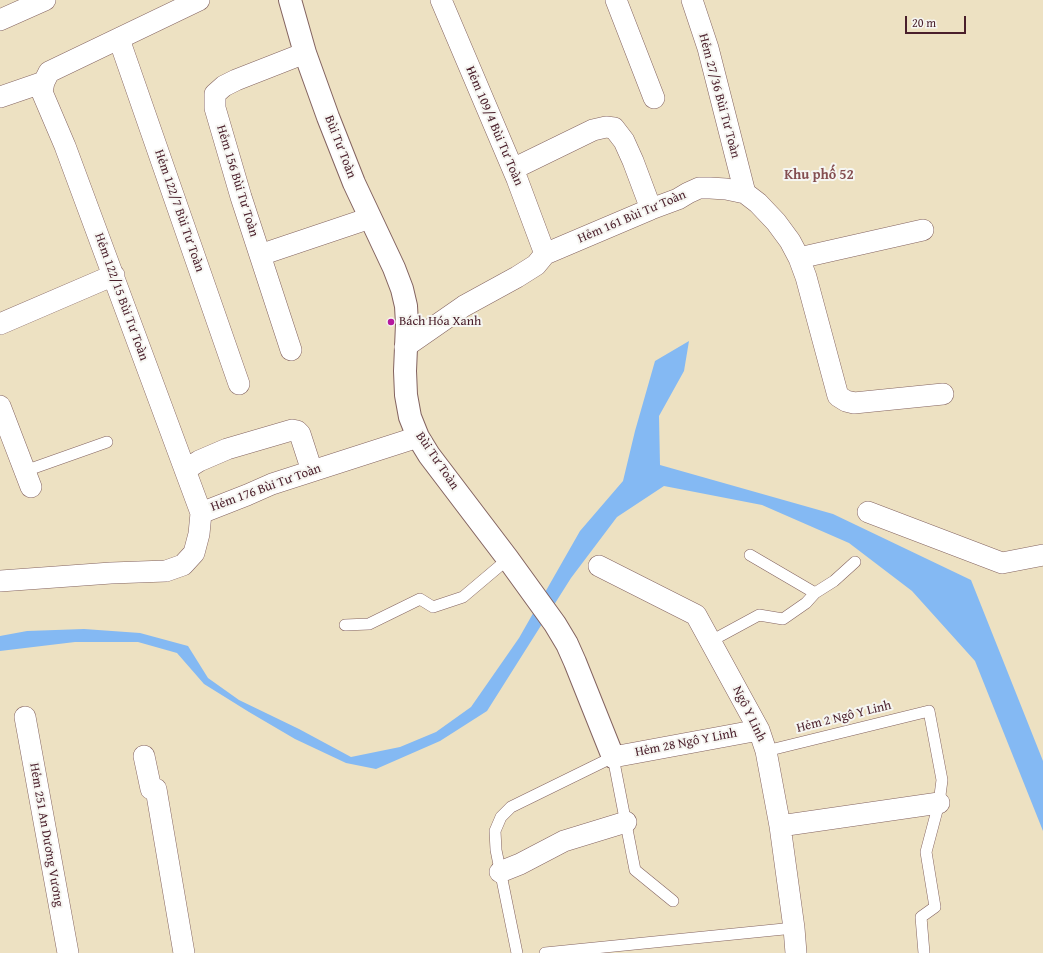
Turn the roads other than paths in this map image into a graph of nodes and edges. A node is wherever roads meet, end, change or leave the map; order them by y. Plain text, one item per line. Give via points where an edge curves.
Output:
1 (45, 0) edge
2 (199, 0) edge
3 (290, 0) edge
4 (440, 0) edge
5 (616, 0) edge
6 (692, 0) edge
7 (0, 20) edge
8 (119, 39) junction
9 (305, 53) junction
10 (44, 82) junction
11 (0, 97) edge
12 (654, 98) dead end
13 (512, 169) junction
14 (745, 193) junction
15 (651, 209) junction
16 (370, 218) junction
17 (923, 230) dead end
18 (545, 254) junction
19 (260, 255) junction
20 (799, 258) junction
21 (114, 275) junction
22 (0, 324) edge
23 (406, 347) junction
24 (291, 350) dead end
25 (239, 384) dead end
26 (943, 394) dead end
27 (0, 406) edge
28 (418, 437) junction
29 (107, 442) dead end
30 (185, 470) junction
31 (312, 471) junction
32 (28, 479) joint
33 (868, 512) dead end
34 (201, 513) junction
35 (750, 554) dead end
36 (1043, 555) edge
37 (855, 562) dead end
38 (511, 563) junction
39 (599, 566) dead end
40 (0, 581) edge
41 (816, 593) junction
42 (345, 625) dead end
43 (711, 641) junction
44 (25, 717) dead end
45 (759, 730) junction
46 (766, 751) junction
47 (144, 756) dead end
48 (613, 757) junction
49 (939, 803) junction
50 (626, 822) junction
51 (780, 826) junction
52 (500, 872) junction
53 (673, 901) dead end
54 (794, 928) junction
55 (68, 953) edge
56 (184, 953) edge
57 (517, 953) edge
58 (545, 953) edge
59 (796, 953) edge
60 (924, 953) edge

1 - 7 street
2 - 8 street
3 - 9 street, Bùi Tư Toàn
4 - 13 street, Hẻm 109/4 Bùi Tư Toàn
5 - 12 street
6 - 14 street, Hẻm 27/36 Bùi Tư Toàn via 708,48
8 - 10 street via 49,72
8 - 25 street, Hẻm 122/7 Bùi Tư Toàn
9 - 16 street, Bùi Tư Toàn via 354,183
9 - 19 street, Hẻm 156 Bùi Tư Toàn via 236,80 215,94 215,108
10 - 11 street
10 - 21 street, Hẻm 122/15 Bùi Tư Toàn via 42,92
13 - 15 street via 593,130 614,128 624,141
13 - 18 street, Hẻm 109/4 Bùi Tư Toàn
14 - 15 street, Hẻm 161 Bùi Tư Toàn via 699,188
14 - 20 street, Hẻm 161 Bùi Tư Toàn via 776,222
15 - 18 street, Hẻm 161 Bùi Tư Toàn
16 - 19 street, Hẻm 156 Bùi Tư Toàn
16 - 23 street, Bùi Tư Toàn via 402,289 407,318
17 - 20 street
18 - 23 street, Hẻm 161 Bùi Tư Toàn via 536,265 464,306
19 - 24 street, Hẻm 156 Bùi Tư Toàn
20 - 26 street, Hẻm 161 Bùi Tư Toàn via 838,396 854,403
21 - 22 street
21 - 30 street, Hẻm 122/15 Bùi Tư Toàn
23 - 28 street, Bùi Tư Toàn via 406,394 410,417
27 - 32 street
28 - 31 street, Hẻm 176 Bùi Tư Toàn
28 - 38 street, Bùi Tư Toàn
29 - 32 lane
30 - 31 street via 227,449 292,430 300,434
30 - 34 street, Hẻm 122/15 Bùi Tư Toàn
31 - 34 street, Hẻm 176 Bùi Tư Toàn
33 - 36 street via 1002,563
34 - 40 street, Hẻm 176 Bùi Tư Toàn via 194,553 183,565 166,571
35 - 41 lane
37 - 41 lane
38 - 42 lane via 462,598 433,607 420,599 369,624
38 - 48 street, Bùi Tư Toàn via 567,644
39 - 43 street, Ngô Y Linh via 696,615
41 - 43 lane via 783,619 759,615
43 - 45 street, Ngô Y Linh
44 - 55 street, Hẻm 251 An Dương Vương
45 - 46 street, Ngô Y Linh
45 - 48 street, Hẻm 28 Ngô Y Linh
46 - 49 lane, Hẻm 2 Ngô Y Linh via 929,711 942,780
46 - 51 street, Ngô Y Linh
47 - 56 street via 151,789 156,789
48 - 50 lane
48 - 52 lane via 511,807 501,818 495,831
49 - 51 street
49 - 60 lane via 926,852 935,907 921,917
50 - 52 street via 564,841
50 - 53 lane via 635,870
51 - 54 street, Ngô Y Linh
52 - 57 lane
54 - 58 lane
54 - 59 street, Ngô Y Linh

